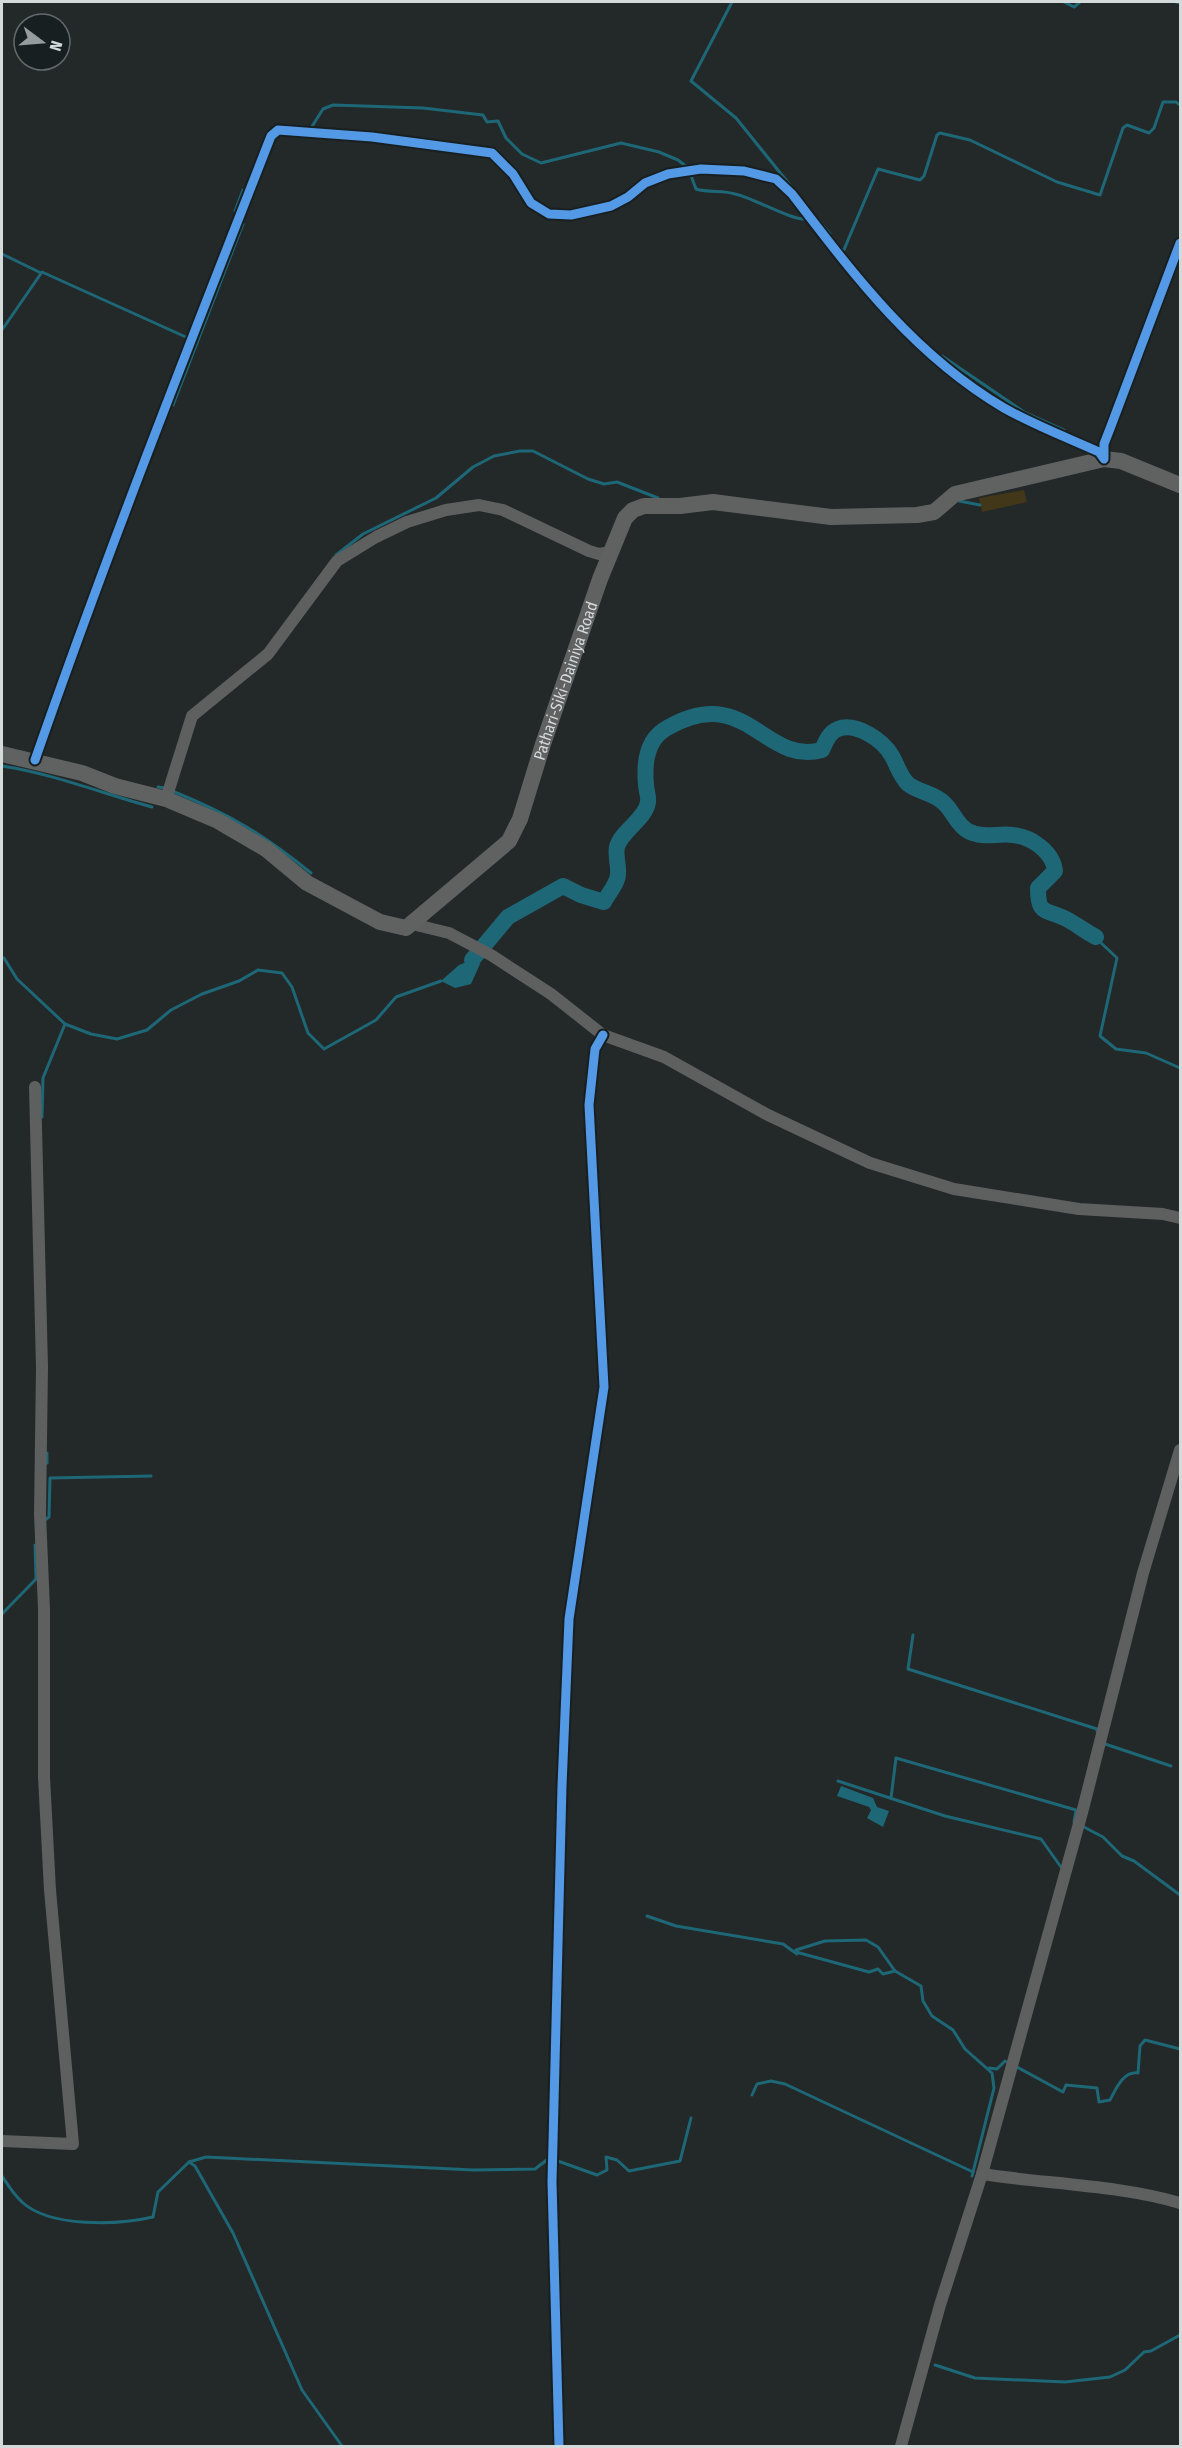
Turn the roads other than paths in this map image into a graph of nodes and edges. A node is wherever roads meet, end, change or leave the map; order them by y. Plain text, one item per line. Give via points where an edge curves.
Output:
1 (1180, 243) edge
2 (1104, 459) junction
3 (1180, 485) edge
4 (611, 552) junction
5 (2, 754) edge
6 (35, 760) junction
7 (166, 799) junction
8 (412, 924) junction
9 (603, 1035) junction
10 (35, 1087) dead end
11 (1180, 1218) edge
12 (1180, 1450) edge
13 (2, 2141) edge
14 (982, 2174) junction
15 (1180, 2203) edge
16 (559, 2446) edge
17 (901, 2446) edge

1 - 2 street via 1104,444
2 - 3 main road, Pathari-Siki-Dainiya Road via 1120,461
2 - 4 main road, Pathari-Siki-Dainiya Road via 955,494 941,509 917,515 831,517 713,502 644,506 625,518
2 - 6 street via 1099,452 1003,407 935,360 867,291 776,179 701,169 668,174 645,183 611,206 571,215 549,214 531,203 513,174 492,153 456,146 278,130 271,135 146,458 77,637
4 - 7 street via 599,554 503,510 478,505 407,522 375,537 338,561 268,654 192,716
4 - 8 main road, Pathari-Siki-Dainiya Road via 509,842
5 - 6 main road
6 - 7 main road
7 - 8 main road via 226,825 266,849 307,883 380,922 406,928
8 - 9 street via 449,933 491,956 551,994
9 - 11 street via 664,1057 768,1115 907,1176 954,1189 1039,1203
9 - 16 street via 596,1049 589,1105 604,1387 569,1619 562,1786 552,2182
10 - 13 street via 42,1366 44,1778 73,2144
12 - 14 street via 1143,1573 1083,1809
14 - 15 street via 1044,2184 1082,2185
14 - 17 street

